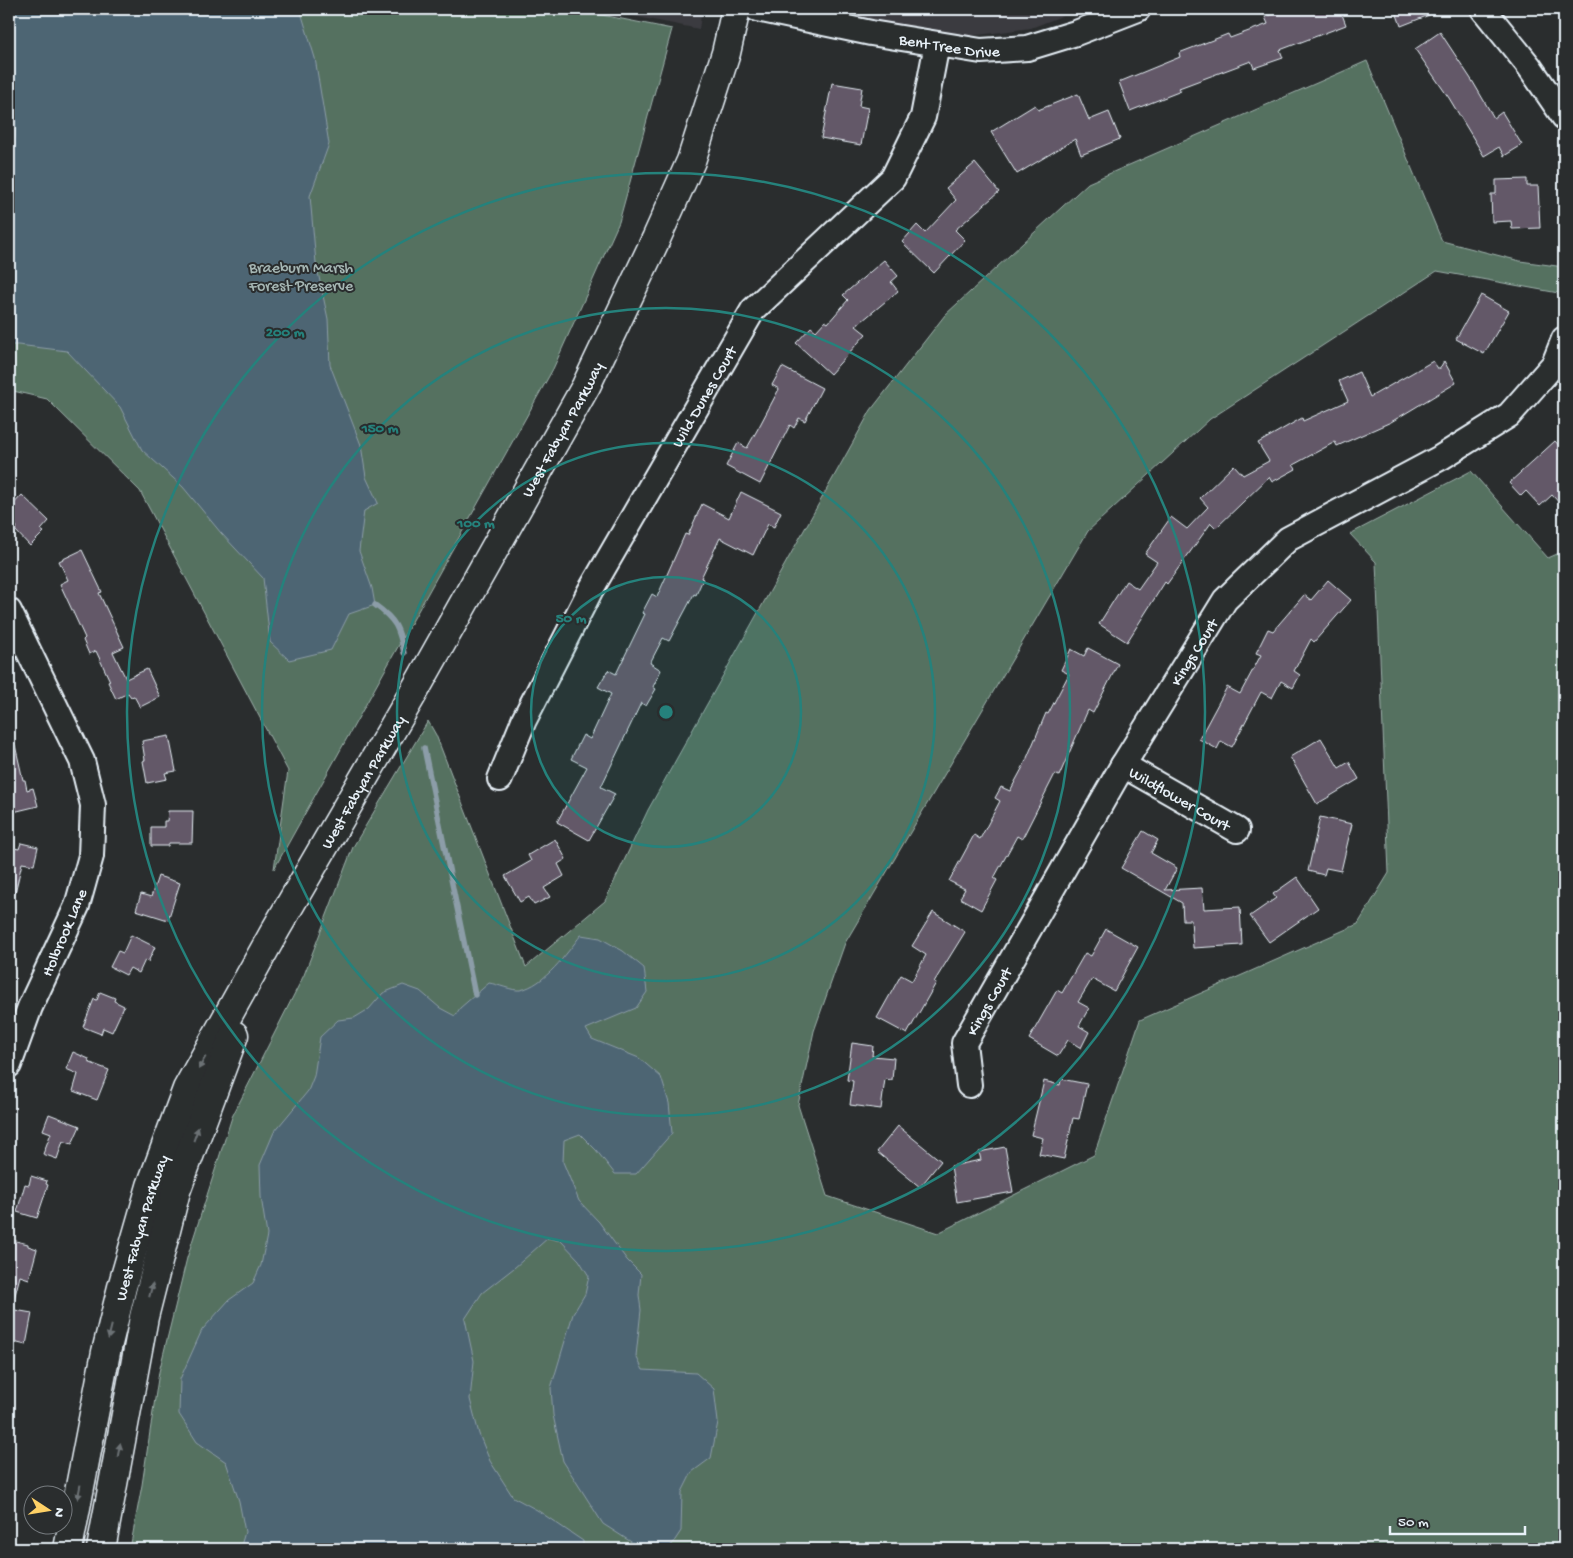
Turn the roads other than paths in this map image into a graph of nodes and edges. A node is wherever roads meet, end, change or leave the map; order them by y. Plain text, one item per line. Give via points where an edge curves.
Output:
1 (736, 9) edge
2 (756, 9) edge
3 (1138, 9) edge
4 (1483, 9) edge
5 (937, 44) junction
6 (1564, 118) edge
7 (1564, 339) edge
8 (9, 611) edge
9 (1123, 765) junction
10 (500, 779) dead end
11 (1237, 830) dead end
12 (276, 929) junction
13 (9, 1065) edge
14 (970, 1085) dead end
15 (68, 1549) edge
16 (101, 1549) edge

1 - 12 main road, West Fabyan Parkway via 726,53 691,161 586,386
2 - 5 street, Bent Tree Drive
3 - 5 street, Bent Tree Drive via 1027,48 981,51
4 - 6 street via 1529,66
5 - 10 street, Wild Dunes Court via 923,117 893,178 753,310 590,591 524,720
7 - 9 street, Kings Court via 1554,364 1509,415 1440,458 1288,540 1225,600
8 - 13 street, Holbrook Lane via 82,761 93,805 91,856 77,906 30,1006
9 - 11 street, Wildflower Court
9 - 14 street, Kings Court via 964,1043
12 -> 15 main road, West Fabyan Parkway via 187,1089 151,1186 106,1352
16 -> 12 main road, West Fabyan Parkway via 144,1317 176,1191 209,1097

